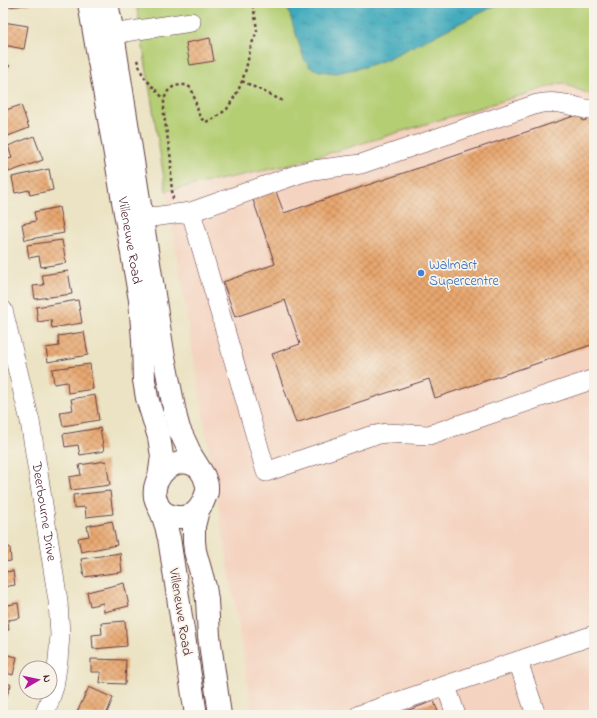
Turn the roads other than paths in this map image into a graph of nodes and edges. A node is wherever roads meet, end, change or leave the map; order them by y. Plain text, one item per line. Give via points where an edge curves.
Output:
1 (89, 3) edge
2 (107, 3) edge
3 (191, 22) dead end
4 (104, 35) junction
5 (594, 109) edge
6 (191, 212) junction
7 (135, 219) junction
8 (3, 310) edge
9 (594, 379) edge
10 (198, 467) junction
11 (159, 478) junction
12 (160, 509) junction
13 (198, 510) junction
14 (594, 634) edge
15 (518, 661) junction
16 (446, 686) junction
17 (44, 715) edge
18 (196, 715) edge
19 (220, 715) edge
20 (359, 715) edge
21 (456, 715) edge
22 (536, 715) edge

1 - 4 main road, Villeneuve Road
2 - 4 main road, Villeneuve Road
3 - 4 street
4 - 7 main road, Villeneuve Road via 109,122
5 - 6 street via 555,102 542,103 361,164 301,173
6 - 7 street
6 - 9 street via 266,472 370,436 386,433 430,435
7 - 10 main road, Villeneuve Road via 176,418
7 - 11 main road, Villeneuve Road via 144,380 162,456
8 - 17 street, Deerbourne Drive via 30,421 58,600 58,661 54,687
10 - 11 main road via 190,463 172,465 163,471
10 - 13 main road via 204,476 207,492
11 - 12 main road via 155,487 155,497
12 - 13 main road via 166,514 179,517 192,515
12 - 18 main road, Villeneuve Road via 169,538
13 - 19 main road, Villeneuve Road via 194,526 195,551 207,600 209,643
14 - 15 street
15 - 16 street
15 - 22 street
16 - 20 street
16 - 21 street

